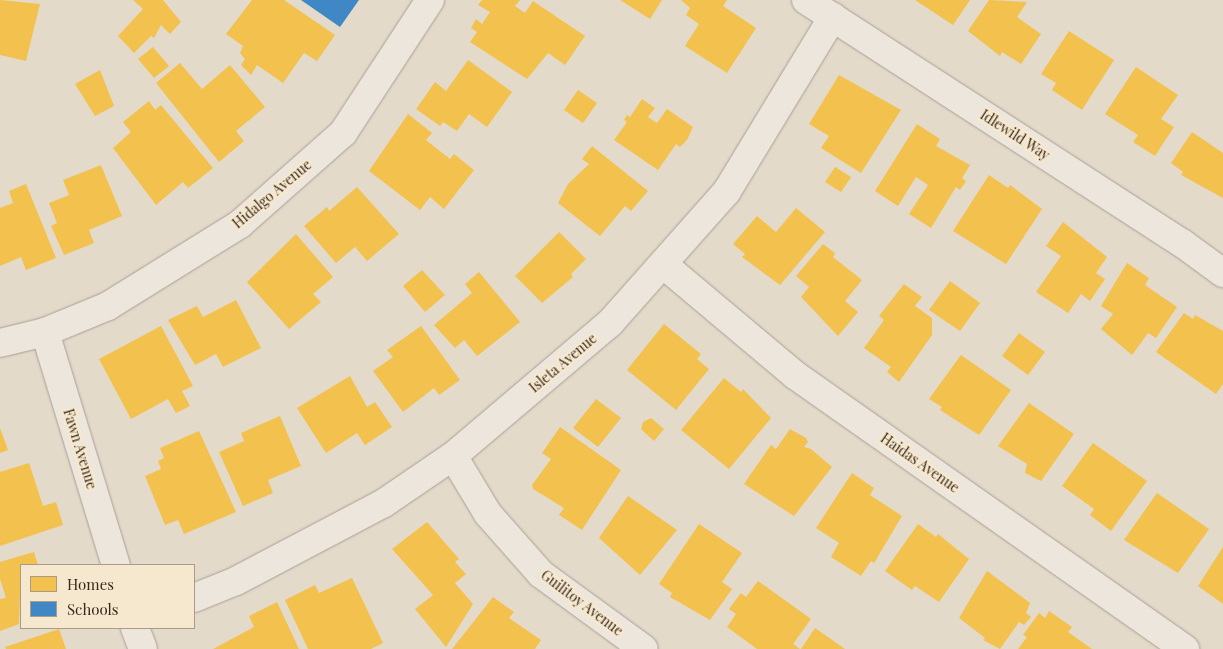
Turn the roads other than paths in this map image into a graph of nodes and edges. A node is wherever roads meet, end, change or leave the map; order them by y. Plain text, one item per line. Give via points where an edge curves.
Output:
1 (430, 0) edge
2 (806, 0) edge
3 (833, 18) junction
4 (664, 265) junction
5 (1223, 273) edge
6 (45, 332) junction
7 (0, 343) edge
8 (453, 456) junction
9 (116, 564) edge
10 (195, 598) edge
11 (135, 629) edge
12 (143, 649) edge
13 (644, 649) edge
14 (1186, 649) edge

1 - 6 street, Hidalgo Avenue via 343,133 240,224 108,306
2 - 3 street, Idlewild Way
3 - 4 street, Isleta Avenue via 726,190
3 - 5 street, Idlewild Way via 1182,243
4 - 8 street, Isleta Avenue via 610,323
4 - 14 street, Haidas Avenue via 795,375
6 - 7 street, Hidalgo Avenue
6 - 9 street, Fawn Avenue
8 - 10 street, Isleta Avenue via 384,503 236,581
8 - 13 street, Guilitoy Avenue via 488,514 541,574
11 - 12 street

